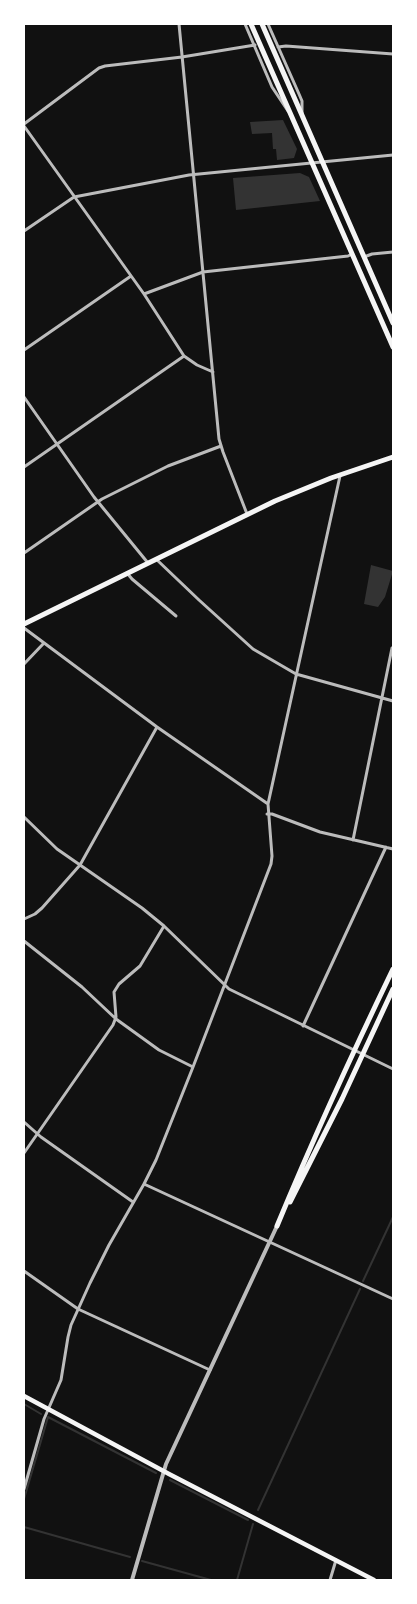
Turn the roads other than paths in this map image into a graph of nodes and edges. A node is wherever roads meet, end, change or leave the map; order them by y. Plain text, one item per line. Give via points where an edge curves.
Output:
1 (179, 24) edge
2 (245, 24) edge
3 (251, 24) edge
4 (262, 24) edge
5 (268, 24) edge
6 (255, 45) junction
7 (278, 47) junction
8 (393, 54) edge
9 (182, 57) junction
10 (290, 114) junction
11 (302, 117) junction
12 (24, 124) edge
13 (393, 155) edge
14 (322, 162) junction
15 (312, 163) junction
16 (194, 174) junction
17 (74, 197) junction
18 (24, 232) edge
19 (393, 252) edge
20 (352, 254) junction
21 (364, 258) junction
22 (203, 272) junction
23 (130, 276) junction
24 (144, 294) junction
25 (393, 323) edge
26 (393, 347) edge
27 (24, 350) edge
28 (184, 356) junction
29 (213, 372) junction
30 (24, 397) edge
31 (56, 444) junction
32 (221, 446) junction
33 (393, 458) edge
34 (24, 467) edge
35 (340, 476) junction
36 (97, 501) junction
37 (247, 514) junction
38 (24, 553) edge
39 (156, 559) junction
40 (148, 563) junction
41 (127, 573) junction
42 (176, 616) dead end
43 (24, 624) edge
44 (24, 628) edge
45 (44, 643) junction
46 (392, 648) edge
47 (24, 664) edge
48 (296, 674) junction
49 (382, 699) junction
50 (393, 701) edge
51 (157, 727) junction
52 (268, 804) junction
53 (268, 814) junction
54 (24, 817) edge
55 (353, 840) junction
56 (386, 847) junction
57 (393, 849) edge
58 (80, 865) junction
59 (24, 919) edge
60 (164, 926) junction
61 (24, 941) edge
62 (393, 969) edge
63 (225, 985) junction
64 (393, 990) edge
65 (116, 1019) junction
66 (303, 1026) junction
67 (354, 1050) junction
68 (363, 1055) junction
69 (193, 1067) junction
70 (393, 1069) edge
71 (24, 1122) edge
72 (37, 1134) junction
73 (24, 1153) edge
74 (144, 1184) junction
75 (133, 1202) junction
76 (277, 1226) junction
77 (269, 1242) junction
78 (24, 1271) edge
79 (393, 1299) edge
80 (78, 1309) junction
81 (210, 1370) junction
82 (24, 1396) edge
83 (47, 1410) junction
84 (163, 1471) junction
85 (24, 1489) edge
86 (336, 1560) junction
87 (132, 1580) edge
88 (330, 1580) edge
89 (374, 1580) edge

1 - 9 street
2 - 6 street
3 - 10 main road
4 - 11 main road
5 - 7 street
6 - 9 street
6 - 10 street via 276,96
7 - 8 street
7 - 11 street via 302,101
9 - 12 street via 99,68
9 - 16 street
10 - 15 main road
11 - 14 main road
12 - 17 street
13 - 14 street
14 - 15 street
14 - 21 main road
15 - 16 street
15 - 20 main road
16 - 17 street
16 - 22 street
17 - 18 street
17 - 23 street
19 - 21 street via 372,254
20 - 22 street
20 - 26 main road
21 - 25 main road
22 - 24 street
22 - 29 street
23 - 24 street
23 - 27 street
24 - 28 street
28 - 29 street
28 - 31 street
29 - 32 street
30 - 31 street
31 - 34 street
31 - 36 street
32 - 36 street via 168,466
32 - 37 street
33 - 35 main road
35 - 37 main road
35 - 48 street
36 - 38 street
36 - 40 street
37 - 39 main road
39 - 40 main road
39 - 48 street via 253,649
40 - 41 main road
41 - 42 street
41 - 43 main road
44 - 45 street
45 - 47 street
45 - 51 street
46 - 49 street
48 - 49 street
48 - 52 street
49 - 50 street
49 - 55 street
51 - 52 street
51 - 58 street
52 - 53 street
53 - 55 street via 320,832
53 - 63 street via 271,864
54 - 58 street via 57,849
55 - 56 street
56 - 57 street
56 - 66 street
58 - 59 street via 42,908
58 - 60 street
60 - 63 street
60 - 65 street via 140,966 116,988
61 - 65 street via 82,987
62 - 67 main road
63 - 66 street
63 - 69 street
64 - 68 main road
65 - 69 street via 160,1050
65 - 72 street
66 - 67 street
67 - 68 street
67 - 76 main road
68 - 70 street
68 - 76 main road via 311,1164
69 - 74 street
71 - 72 street
72 - 73 street
72 - 75 street
74 - 75 street
74 - 77 street
75 - 80 street
76 - 77 street
77 - 79 street
77 - 81 street
78 - 80 street
80 - 81 street
80 - 83 street via 68,1337 61,1380
81 - 84 street
82 - 83 main road
83 - 84 main road
83 - 85 street
84 - 86 main road
84 - 87 street
86 - 88 street
86 - 89 main road

